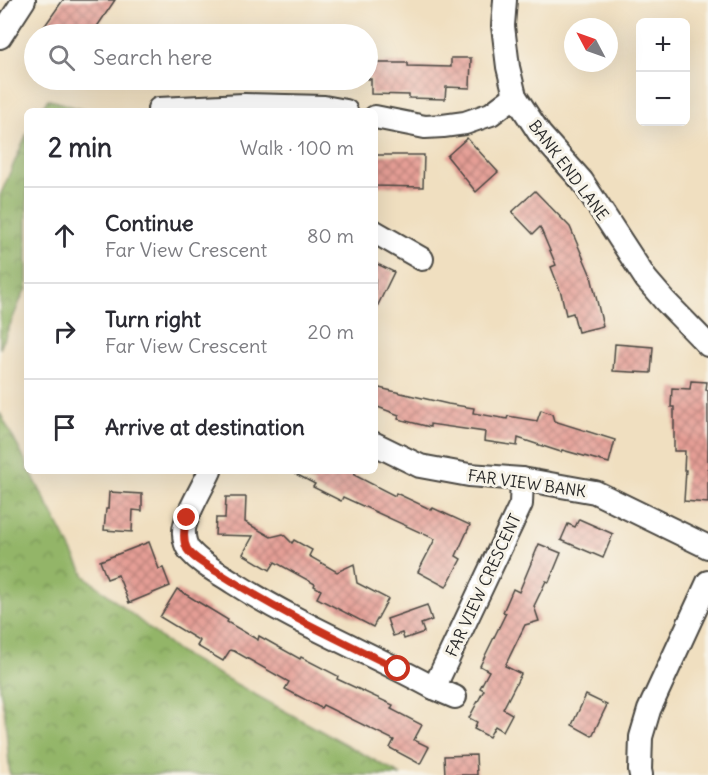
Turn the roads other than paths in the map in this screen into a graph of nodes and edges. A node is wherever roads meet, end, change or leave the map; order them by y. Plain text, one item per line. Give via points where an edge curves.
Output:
1 (24, 0) edge
2 (506, 0) edge
3 (0, 37) edge
4 (515, 96) junction
5 (245, 108) edge
6 (330, 108) edge
7 (378, 118) edge
8 (378, 234) edge
9 (422, 259) dead end
10 (708, 345) edge
11 (378, 445) edge
12 (209, 474) edge
13 (522, 479) junction
14 (708, 547) edge
15 (708, 582) edge
16 (434, 688) junction
17 (455, 697) dead end
18 (641, 775) edge

1 - 3 street
2 - 4 street, BANK END LANE via 503,26
4 - 7 street via 491,114 465,123 425,127
4 - 10 street, BANK END LANE via 540,134 582,181 646,279
5 - 6 street
8 - 9 street
11 - 13 street, FAR VIEW BANK via 420,466
12 - 16 street via 187,518 183,532 187,549 254,595
13 - 14 street, FAR VIEW BANK via 594,492
13 - 16 street, FAR VIEW CRESCENT via 521,504
15 - 18 street via 649,710 641,737
16 - 17 street

